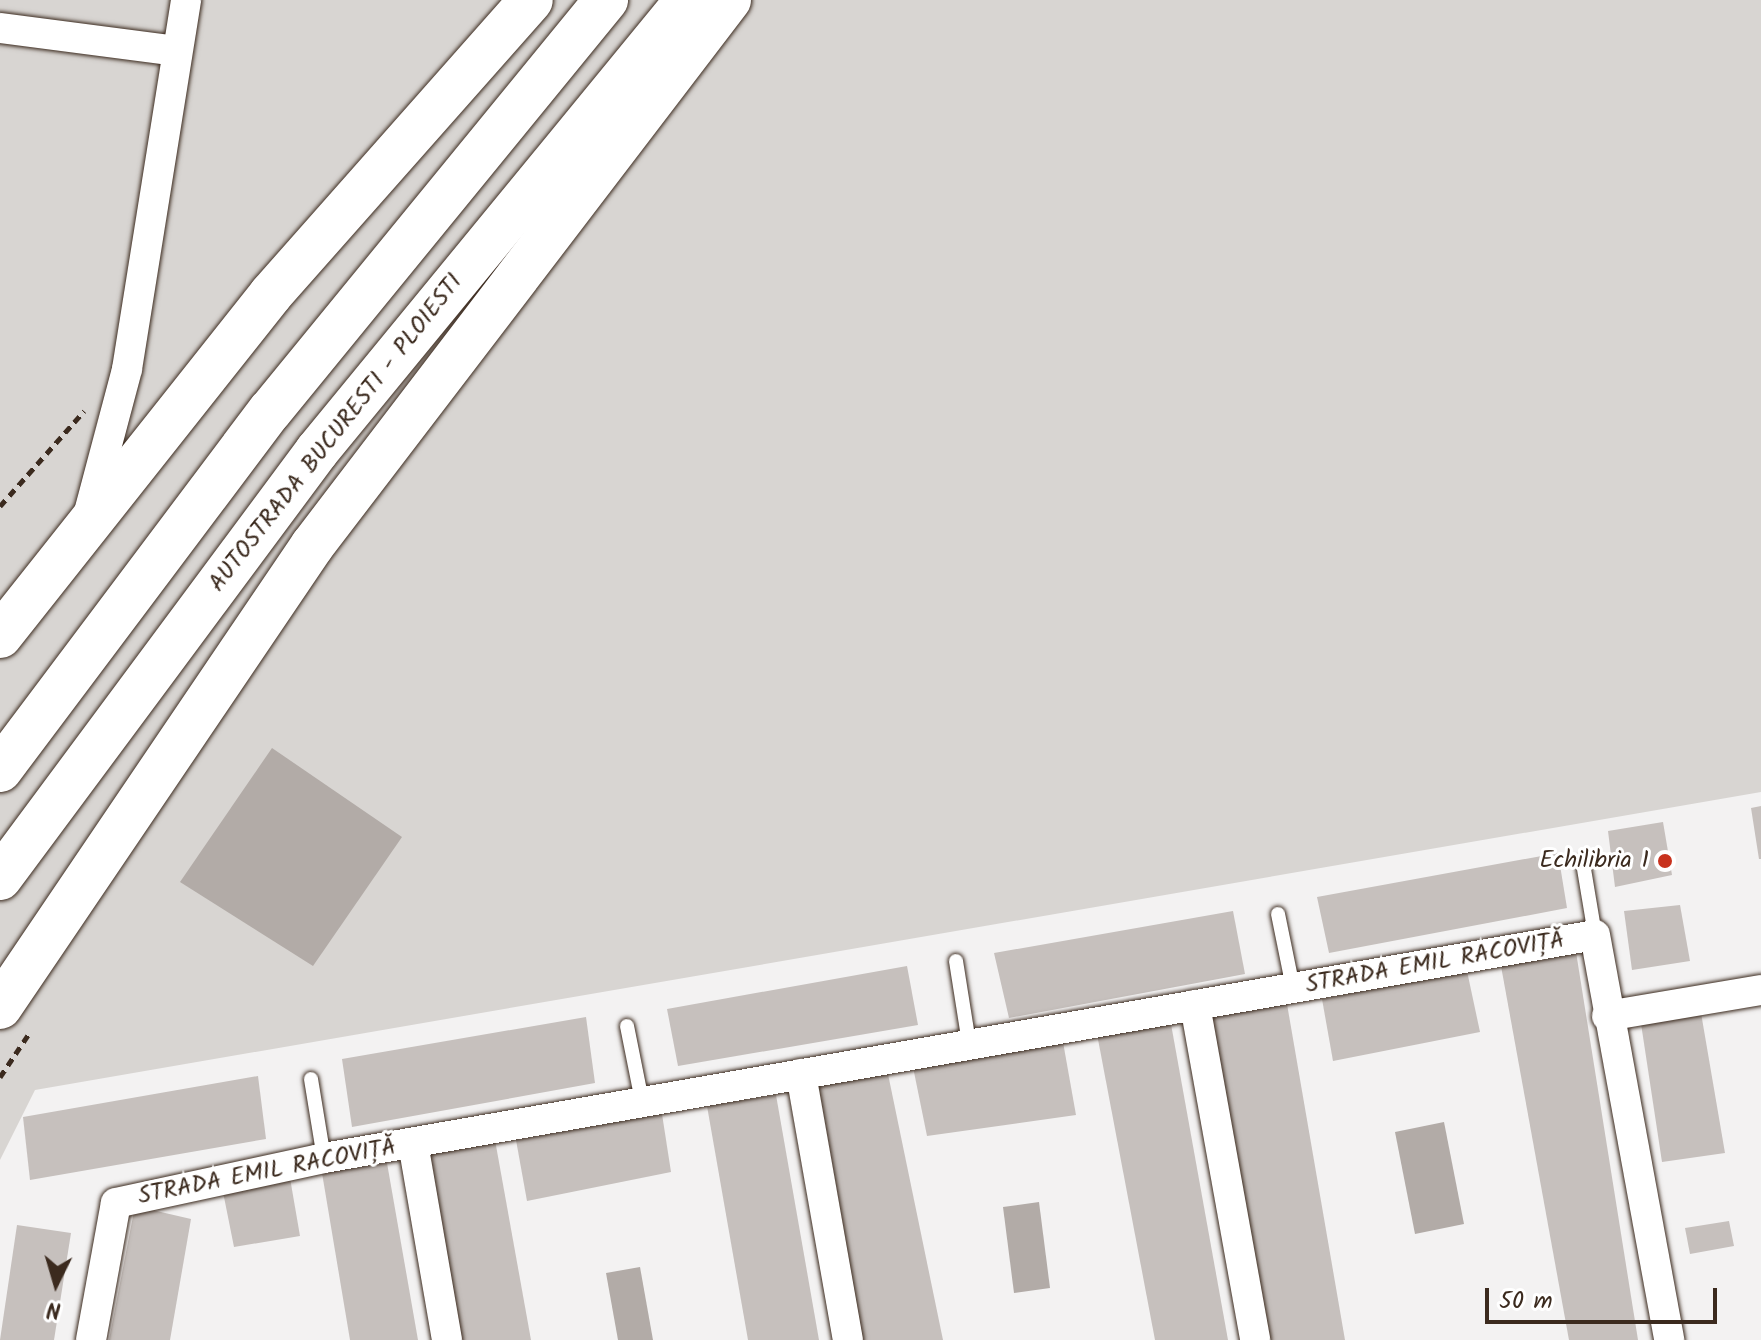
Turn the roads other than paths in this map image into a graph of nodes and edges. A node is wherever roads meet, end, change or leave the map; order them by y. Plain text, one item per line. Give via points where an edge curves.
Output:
1 (186, 0) edge
2 (531, 0) edge
3 (606, 0) edge
4 (687, 0) edge
5 (729, 0) edge
6 (0, 28) edge
7 (177, 51) junction
8 (87, 520) junction
9 (0, 636) edge
10 (0, 770) edge
11 (1583, 863) dead end
12 (0, 878) edge
13 (1278, 914) dead end
14 (1595, 935) junction
15 (956, 961) dead end
16 (1293, 988) junction
17 (1761, 990) edge
18 (1195, 1005) junction
19 (0, 1007) edge
20 (1607, 1016) junction
21 (627, 1026) dead end
22 (969, 1043) junction
23 (801, 1074) junction
24 (311, 1079) dead end
25 (642, 1101) junction
26 (413, 1143) junction
27 (324, 1158) junction
28 (91, 1340) edge
29 (447, 1340) edge
30 (848, 1340) edge
31 (1255, 1340) edge
32 (1669, 1340) edge

1 - 7 street
2 - 8 highway via 271,294
3 - 10 highway via 270,411
4 - 12 highway, AUTOSTRADA BUCURESTI - PLOIESTI via 317,451
5 - 19 highway via 312,546
6 - 7 street
7 - 8 street via 127,369
8 - 9 highway
11 - 14 lane
13 - 16 lane
14 - 16 street, STRADA EMIL RACOVIȚĂ
14 - 20 street, STRADA EMIL RACOVIȚĂ
15 - 22 lane
16 - 18 street, STRADA EMIL RACOVIȚĂ
17 - 20 street
18 - 22 street, STRADA EMIL RACOVIȚĂ
18 - 31 street
20 - 32 street, STRADA EMIL RACOVIȚĂ
21 - 25 lane
22 - 23 street, STRADA EMIL RACOVIȚĂ
23 - 25 street, STRADA EMIL RACOVIȚĂ
23 - 30 street
24 - 27 lane
25 - 26 street, STRADA EMIL RACOVIȚĂ
26 - 27 street, STRADA EMIL RACOVIȚĂ
26 - 29 street, STRADA EMIL RACOVIȚĂ
27 - 28 street, STRADA EMIL RACOVIȚĂ via 116,1203

